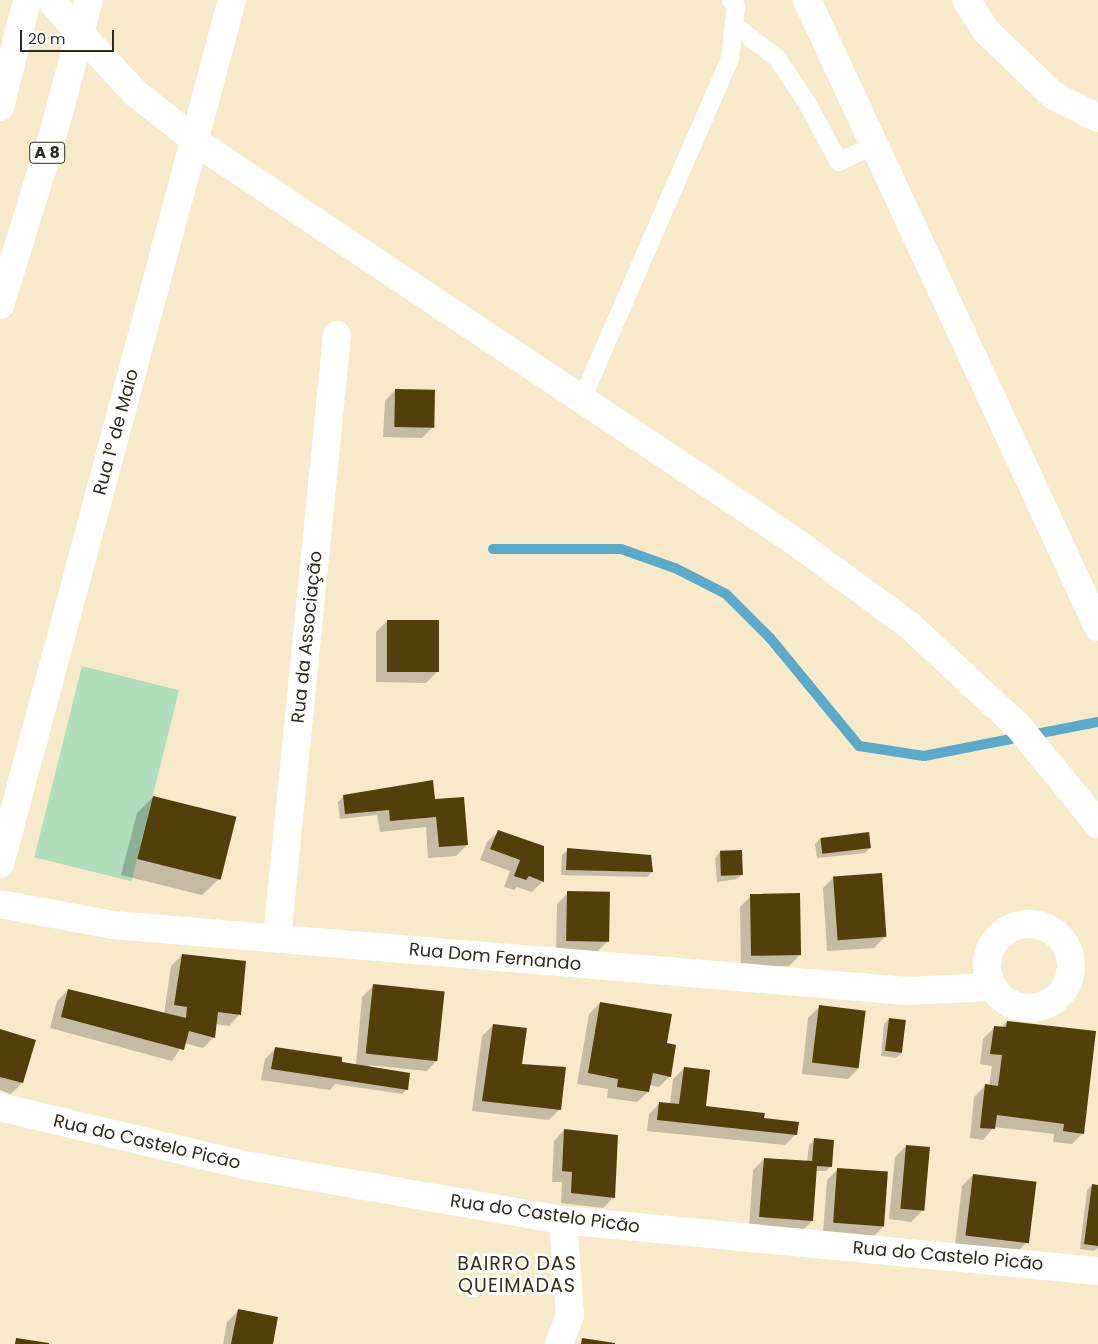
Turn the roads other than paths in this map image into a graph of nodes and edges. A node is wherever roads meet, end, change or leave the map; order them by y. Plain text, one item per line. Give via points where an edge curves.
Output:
1 (27, 0) edge
2 (50, 0) edge
3 (89, 0) edge
4 (232, 0) edge
5 (731, 0) edge
6 (807, 0) edge
7 (966, 0) edge
8 (734, 25) junction
9 (0, 107) edge
10 (1098, 118) edge
11 (874, 146) junction
12 (0, 305) edge
13 (337, 335) dead end
14 (582, 399) junction
15 (1098, 627) edge
16 (1098, 824) edge
17 (0, 864) edge
18 (0, 904) edge
19 (277, 938) junction
20 (992, 987) dead end
21 (0, 1107) edge
22 (563, 1220) junction
23 (1098, 1271) edge
24 (559, 1344) edge

1 - 9 main road
2 - 14 main road via 134,92 205,148
3 - 12 main road, A 8 via 55,127
4 - 17 main road, Rua 1º de Maio
5 - 8 lane via 736,6
6 - 11 main road
7 - 10 main road via 986,31 1054,96
8 - 11 lane via 778,59 839,162
8 - 14 lane via 730,58
11 - 15 main road
13 - 19 main road, Rua da Associação
14 - 16 main road via 793,540 910,626 1018,726
18 - 19 main road, Rua Dom Fernando via 112,925
19 - 20 main road, Rua Dom Fernando via 907,991
21 - 22 main road, Rua do Castelo Picão via 244,1166
22 - 23 main road, Rua do Castelo Picão
22 - 24 main road via 570,1315

